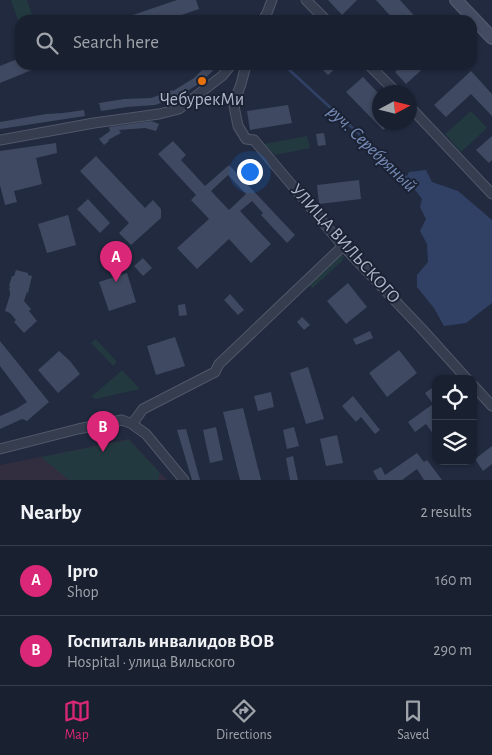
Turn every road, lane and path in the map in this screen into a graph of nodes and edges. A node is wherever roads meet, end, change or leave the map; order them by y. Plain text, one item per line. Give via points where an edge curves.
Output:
1 (272, 0) edge
2 (306, 0) edge
3 (456, 0) edge
4 (266, 15) edge
5 (321, 15) edge
6 (470, 15) edge
7 (477, 22) edge
8 (492, 38) edge
9 (227, 70) edge
10 (245, 70) edge
11 (374, 70) edge
12 (389, 85) edge
13 (417, 114) edge
14 (0, 140) edge
15 (492, 194) edge
16 (342, 246) junction
17 (463, 375) edge
18 (477, 389) edge
19 (492, 406) edge
20 (132, 424) junction
21 (0, 449) edge
22 (184, 480) edge

1 - 4 street
2 - 5 street
3 - 6 main road
7 - 8 main road
9 - 14 street via 179,109
10 - 16 street, УЛИЦА ВИЛЬСКОГО via 234,100 238,126 246,139 254,140
11 - 12 street
13 - 15 street
16 - 17 street, УЛИЦА ВИЛЬСКОГО
16 - 20 street via 219,364 215,372 143,408
18 - 19 street
20 - 21 street via 122,420 107,422
20 - 22 street via 146,434

